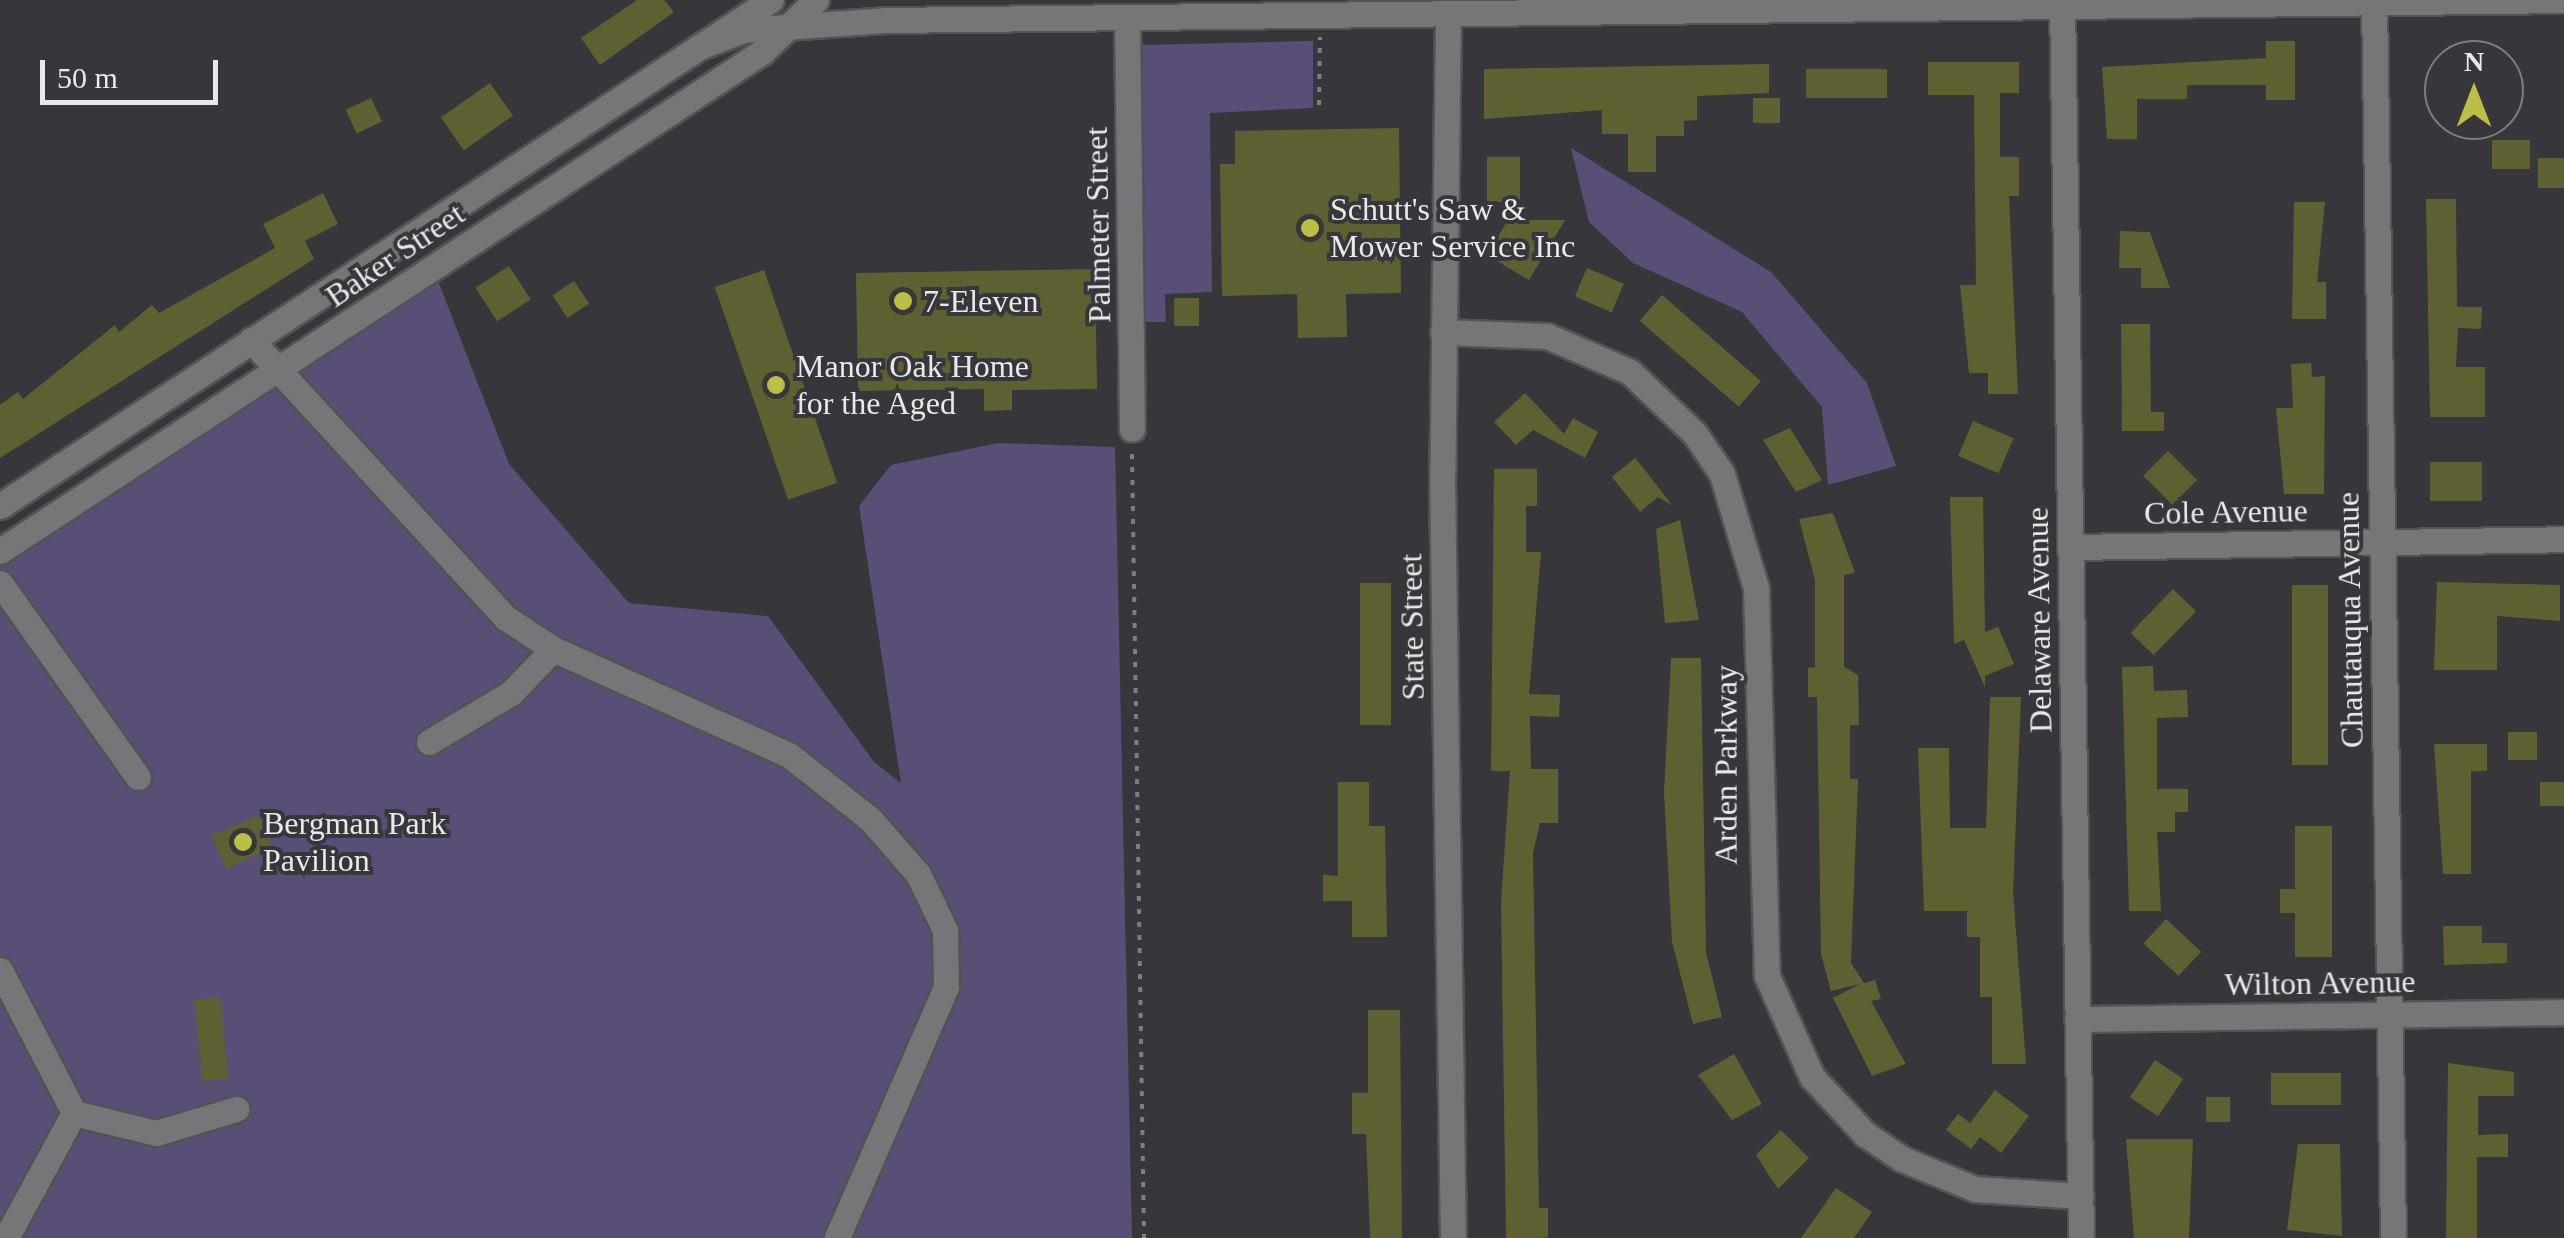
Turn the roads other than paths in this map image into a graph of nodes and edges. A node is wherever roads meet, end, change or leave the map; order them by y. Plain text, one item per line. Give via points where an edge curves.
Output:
1 (771, 0) edge
2 (816, 0) edge
3 (852, 0) edge
4 (2564, 0) edge
5 (2374, 1) edge
6 (2062, 3) edge
7 (1286, 9) edge
8 (1006, 10) edge
9 (1448, 16) junction
10 (876, 20) junction
11 (1127, 20) junction
12 (793, 25) junction
13 (700, 47) junction
14 (1442, 332) junction
15 (250, 340) junction
16 (279, 371) junction
17 (1132, 429) road end
18 (0, 506) edge
19 (2564, 539) edge
20 (2381, 541) junction
21 (2070, 547) junction
22 (0, 551) edge
23 (0, 583) edge
24 (553, 649) junction
25 (429, 742) dead end
26 (138, 776) dead end
27 (0, 970) edge
28 (2564, 1012) edge
29 (2389, 1014) junction
30 (2077, 1019) junction
31 (236, 1109) dead end
32 (74, 1113) junction
33 (2081, 1196) junction
34 (6, 1238) edge
35 (837, 1238) edge
36 (1453, 1238) edge
37 (2082, 1238) edge
38 (2393, 1238) edge

1 - 13 street, Baker Street
2 - 12 street, Baker Street
3 - 10 street
4 - 5 street
5 - 6 street
5 - 20 street, Chautauqua Avenue
6 - 9 street
6 - 21 street, Delaware Avenue
7 - 9 street via 1320,17
7 - 11 street
8 - 10 street
8 - 11 street
9 - 14 street, State Street
10 - 12 street
11 - 17 street, Palmeter Street
12 - 13 street
12 - 16 street, Baker Street
13 - 15 street, Baker Street
14 - 33 street, Arden Parkway via 1546,336 1630,372 1695,434 1722,474 1756,588 1767,976 1812,1077 1902,1159 1975,1189
14 - 36 street, State Street
15 - 16 street
15 - 18 street, Baker Street
16 - 22 street, Baker Street
16 - 24 street via 506,618
19 - 20 street, Cole Avenue
20 - 21 street, Cole Avenue
20 - 29 street, Chautauqua Avenue
21 - 30 street, Delaware Avenue
23 - 26 street
24 - 25 street via 511,693
24 - 35 street via 708,713 820,776 896,846 936,906 946,987
27 - 32 street
28 - 29 street, Wilton Avenue
29 - 30 street, Wilton Avenue
29 - 38 street, Chautauqua Avenue
30 - 33 street, Delaware Avenue
31 - 32 street via 156,1133
32 - 34 street
33 - 37 street, Delaware Avenue

